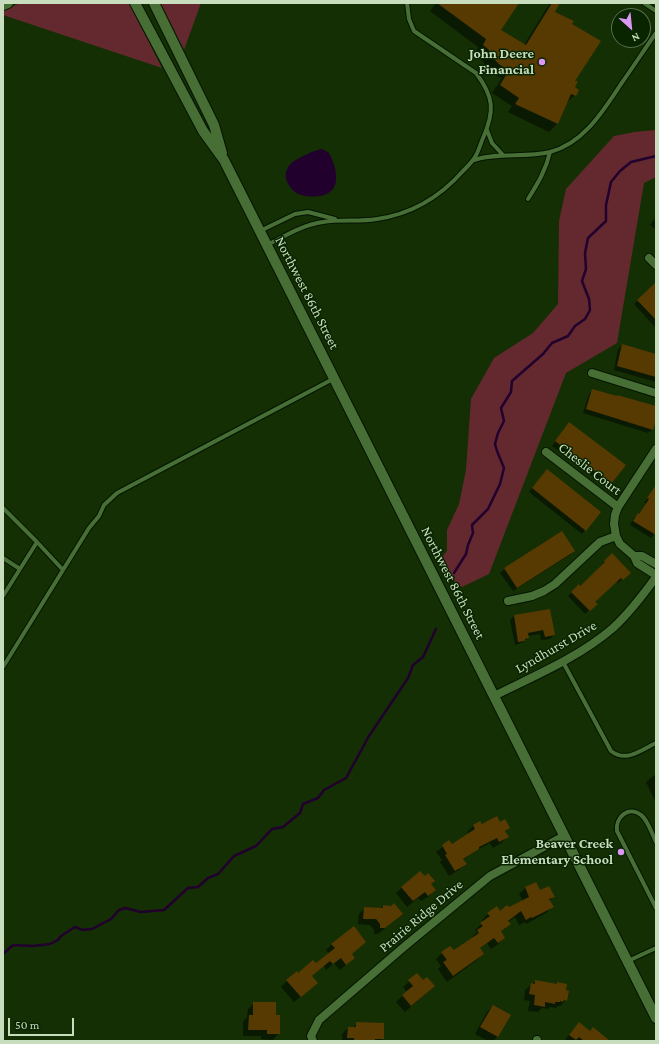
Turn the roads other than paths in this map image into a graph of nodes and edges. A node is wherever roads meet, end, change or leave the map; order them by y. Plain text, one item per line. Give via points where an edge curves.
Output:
1 (8, 3) edge
2 (136, 3) edge
3 (154, 3) edge
4 (407, 3) edge
5 (644, 3) edge
6 (3, 5) edge
7 (656, 11) edge
8 (656, 33) edge
9 (487, 130) junction
10 (550, 152) junction
11 (504, 155) junction
12 (224, 160) junction
13 (474, 160) junction
14 (528, 199) dead end
15 (337, 220) junction
16 (260, 231) junction
17 (267, 246) junction
18 (649, 258) dead end
19 (656, 265) edge
20 (592, 373) dead end
21 (335, 378) junction
22 (656, 393) edge
23 (656, 449) edge
24 (546, 452) dead end
25 (618, 507) junction
26 (3, 508) edge
27 (616, 536) junction
28 (37, 542) junction
29 (634, 556) junction
30 (3, 558) edge
31 (656, 564) edge
32 (20, 569) junction
33 (63, 570) junction
34 (656, 576) edge
35 (3, 596) edge
36 (508, 601) dead end
37 (563, 661) junction
38 (3, 668) edge
39 (494, 696) junction
40 (656, 743) edge
41 (564, 836) junction
42 (656, 842) edge
43 (656, 908) edge
44 (656, 948) edge
45 (627, 961) junction
46 (656, 1018) edge
47 (312, 1038) edge

1 - 6 main road
2 - 12 main road, Northwest 86th Street via 203,131
3 - 12 main road, Northwest 86th Street via 214,125
4 - 9 lane via 414,31 476,73 482,82 491,105 491,118
5 - 7 lane
8 - 10 lane via 592,125 580,136
9 - 11 lane via 492,143
9 - 13 lane
10 - 11 lane
10 - 14 lane via 547,166
11 - 13 lane
12 - 16 main road, Northwest 86th Street
13 - 15 lane via 442,192 422,205 377,219
15 - 16 lane via 308,212 295,214
15 - 17 lane via 306,226
16 - 17 main road, Northwest 86th Street
17 - 21 main road, Northwest 86th Street
18 - 19 street
20 - 22 street
21 - 33 lane via 117,493 104,505
21 - 39 main road, Northwest 86th Street
23 - 25 street
24 - 25 street, Cheslie Court
25 - 27 street via 614,524
26 - 28 lane
27 - 29 street via 620,544
27 - 36 street via 600,542 544,591
28 - 32 lane
28 - 33 lane
29 - 31 street via 642,556
29 - 34 street via 637,563
30 - 32 lane
32 - 35 lane
33 - 38 lane
34 - 37 street, Lyndhurst Drive via 642,597 613,628 597,641
37 - 39 street, Lyndhurst Drive
37 - 40 lane via 611,752 624,757 630,756
39 - 41 main road, Northwest 86th Street
41 - 45 main road, Northwest 86th Street
41 - 47 street, Prairie Ridge Drive via 490,876 319,1020
42 - 43 lane via 640,814 632,811 619,817 617,831
44 - 45 lane
45 - 46 main road, Northwest 86th Street

